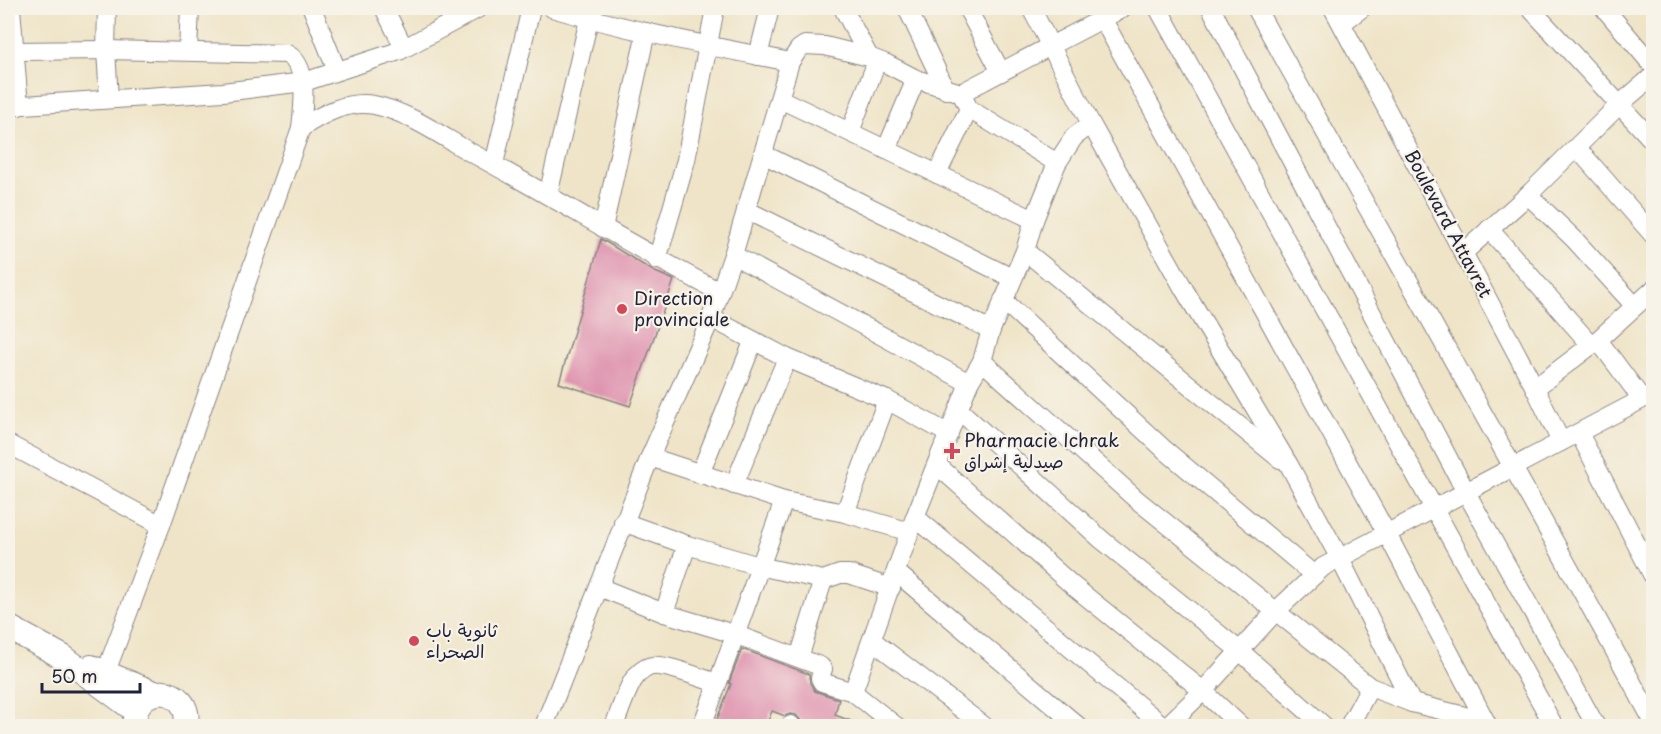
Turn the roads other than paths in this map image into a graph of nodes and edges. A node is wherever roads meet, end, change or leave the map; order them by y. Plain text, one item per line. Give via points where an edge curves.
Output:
1 (11, 8) edge
2 (107, 8) edge
3 (190, 8) edge
4 (312, 8) edge
5 (384, 8) edge
6 (479, 8) edge
7 (531, 8) edge
8 (552, 8) edge
9 (715, 8) edge
10 (770, 8) edge
11 (843, 8) edge
12 (907, 8) edge
13 (967, 8) edge
14 (1031, 8) edge
15 (1123, 8) edge
16 (1158, 8) edge
17 (1211, 8) edge
18 (1256, 8) edge
19 (1362, 8) edge
20 (1530, 8) edge
21 (1604, 8) edge
22 (1099, 13) edge
23 (1337, 15) edge
24 (589, 19) junction
25 (646, 32) junction
26 (1052, 45) junction
27 (708, 46) junction
28 (404, 48) junction
29 (106, 50) junction
30 (13, 51) junction
31 (188, 51) junction
32 (759, 56) junction
33 (873, 59) junction
34 (790, 62) junction
35 (1653, 67) edge
36 (337, 71) junction
37 (11, 72) edge
38 (1001, 72) junction
39 (1653, 75) edge
40 (916, 79) junction
41 (304, 82) junction
42 (958, 97) junction
43 (110, 99) junction
44 (780, 99) junction
45 (1620, 104) junction
46 (13, 106) edge
47 (1091, 124) junction
48 (302, 128) junction
49 (850, 132) junction
50 (1653, 142) edge
51 (1577, 148) junction
52 (886, 150) junction
53 (763, 154) junction
54 (1057, 163) junction
55 (494, 164) junction
56 (936, 174) junction
57 (548, 195) junction
58 (1528, 195) junction
59 (746, 210) junction
60 (1034, 220) junction
61 (603, 228) junction
62 (1489, 229) junction
63 (1653, 236) edge
64 (1024, 251) junction
65 (1463, 253) junction
66 (733, 255) junction
67 (657, 260) junction
68 (1012, 278) junction
69 (1653, 289) edge
70 (720, 292) junction
71 (1003, 300) junction
72 (1634, 305) junction
73 (711, 318) junction
74 (991, 330) junction
75 (753, 342) junction
76 (1595, 342) junction
77 (787, 358) junction
78 (982, 361) junction
79 (969, 383) junction
80 (1535, 388) junction
81 (887, 399) junction
82 (1649, 400) edge
83 (959, 410) junction
84 (1579, 433) junction
85 (949, 434) junction
86 (1561, 442) junction
87 (8, 444) edge
88 (650, 458) junction
89 (937, 465) junction
90 (1289, 465) junction
91 (1511, 467) junction
92 (700, 474) junction
93 (734, 485) junction
94 (1466, 492) junction
95 (784, 501) junction
96 (1433, 510) junction
97 (844, 513) junction
98 (623, 522) junction
99 (161, 525) junction
100 (912, 525) junction
101 (1387, 534) junction
102 (687, 545) junction
103 (1339, 557) junction
104 (759, 566) junction
105 (1314, 575) junction
106 (1653, 578) edge
107 (823, 580) junction
108 (893, 580) junction
109 (599, 587) junction
110 (1276, 610) junction
111 (664, 613) junction
112 (8, 627) edge
113 (734, 634) junction
114 (873, 641) junction
115 (1240, 651) junction
116 (799, 658) junction
117 (104, 679) junction
118 (717, 683) junction
119 (1370, 687) junction
120 (1203, 691) junction
121 (154, 693) junction
122 (853, 693) junction
123 (1412, 703) junction
124 (136, 718) edge
125 (186, 719) edge
126 (1653, 723) edge
127 (1486, 724) edge
128 (208, 726) edge
129 (544, 726) edge
130 (614, 726) edge
131 (702, 726) edge
132 (896, 726) edge
133 (984, 726) edge
134 (1078, 726) edge
135 (1165, 726) edge
136 (1241, 726) edge
137 (1324, 726) edge
138 (1348, 726) edge
139 (1554, 726) edge
140 (1596, 726) edge

1 - 30 street
2 - 29 street
3 - 31 street
4 - 36 street
5 - 28 street
6 - 28 street
7 - 55 street
8 - 24 street
9 - 27 street
10 - 32 street
11 - 33 street
12 - 42 street
13 - 38 street
14 - 26 street
15 - 22 street
16 - 96 street
17 - 94 street
18 - 91 street
19 - 23 street
20 - 45 street
21 - 35 street
22 - 26 street
22 - 101 street
23 - 65 street, Boulevard Attavret
24 - 25 street
24 - 57 street
25 - 27 street
25 - 61 street
26 - 38 street
26 - 47 street
27 - 32 street
27 - 67 street via 686,160
28 - 36 street
29 - 30 street
29 - 31 street
29 - 43 street
30 - 37 street
31 - 41 street via 287,54 296,63
32 - 34 street
33 - 34 street via 809,45 799,49
33 - 40 street
33 - 49 street
34 - 44 street
36 - 41 street
37 - 46 street
38 - 42 street
39 - 45 street
40 - 42 street
40 - 52 street
41 - 43 street
41 - 48 street
42 - 54 street
42 - 56 street
43 - 46 street
44 - 49 street
44 - 53 street
45 - 50 street
45 - 51 street
47 - 54 street via 1074,137
47 - 90 street
48 - 55 street via 335,109 373,105 399,113
48 - 99 street
49 - 52 street
51 - 58 street
51 - 63 street
52 - 56 street
53 - 59 street
53 - 68 street
54 - 60 street
55 - 57 street
56 - 60 street
57 - 61 street
58 - 62 street
58 - 72 street
59 - 66 street
59 - 74 street
60 - 64 street
61 - 67 street
62 - 65 street
62 - 76 street
64 - 68 street
64 - 90 street
65 - 80 street, Boulevard Attavret
66 - 70 street
66 - 79 street
67 - 70 street
68 - 71 street
69 - 72 street
70 - 73 street
71 - 74 street
71 - 105 street via 1165,450
72 - 76 street
73 - 75 street
73 - 88 street
74 - 78 street
75 - 77 street
75 - 92 street
76 - 80 street
76 - 82 street
77 - 81 street
77 - 93 street
78 - 79 street
78 - 110 street via 1136,499
79 - 83 street
80 - 86 street, Boulevard Attavret
81 - 85 street
81 - 97 street
82 - 84 street
83 - 85 street
83 - 115 street via 1102,540
84 - 86 street
84 - 106 street
85 - 89 street
86 - 91 street
87 - 99 street
88 - 92 street
88 - 98 street
89 - 100 street
89 - 120 street via 1072,585
90 - 103 street
91 - 94 street
91 - 126 street
92 - 93 street
93 - 95 street
94 - 96 street
94 - 140 street
95 - 97 street
95 - 104 street
96 - 101 street
96 - 139 street
97 - 100 street
98 - 102 street
98 - 109 street
99 - 117 street
100 - 108 street
100 - 135 street
101 - 103 street
101 - 127 street
102 - 104 street
102 - 111 street
103 - 105 street
103 - 123 street
104 - 107 street
104 - 113 street
105 - 110 street
107 - 108 street via 840,573
107 - 116 street
108 - 114 street
108 - 134 street
109 - 111 street
109 - 129 street
110 - 115 street
110 - 119 street
111 - 113 street
112 - 117 main road
113 - 116 street
113 - 118 street
114 - 122 street
114 - 133 street
115 - 120 street
115 - 137 street
116 - 122 street via 823,668 822,682
117 - 121 main road
117 - 124 main road
118 - 130 street via 664,667 645,669 632,681
118 - 131 street
119 - 123 street
119 - 138 street
120 - 135 street
120 - 136 street
121 - 124 main road via 145,697
121 - 125 main road via 172,694 182,703
122 - 132 street
123 - 127 street
125 - 128 main road

